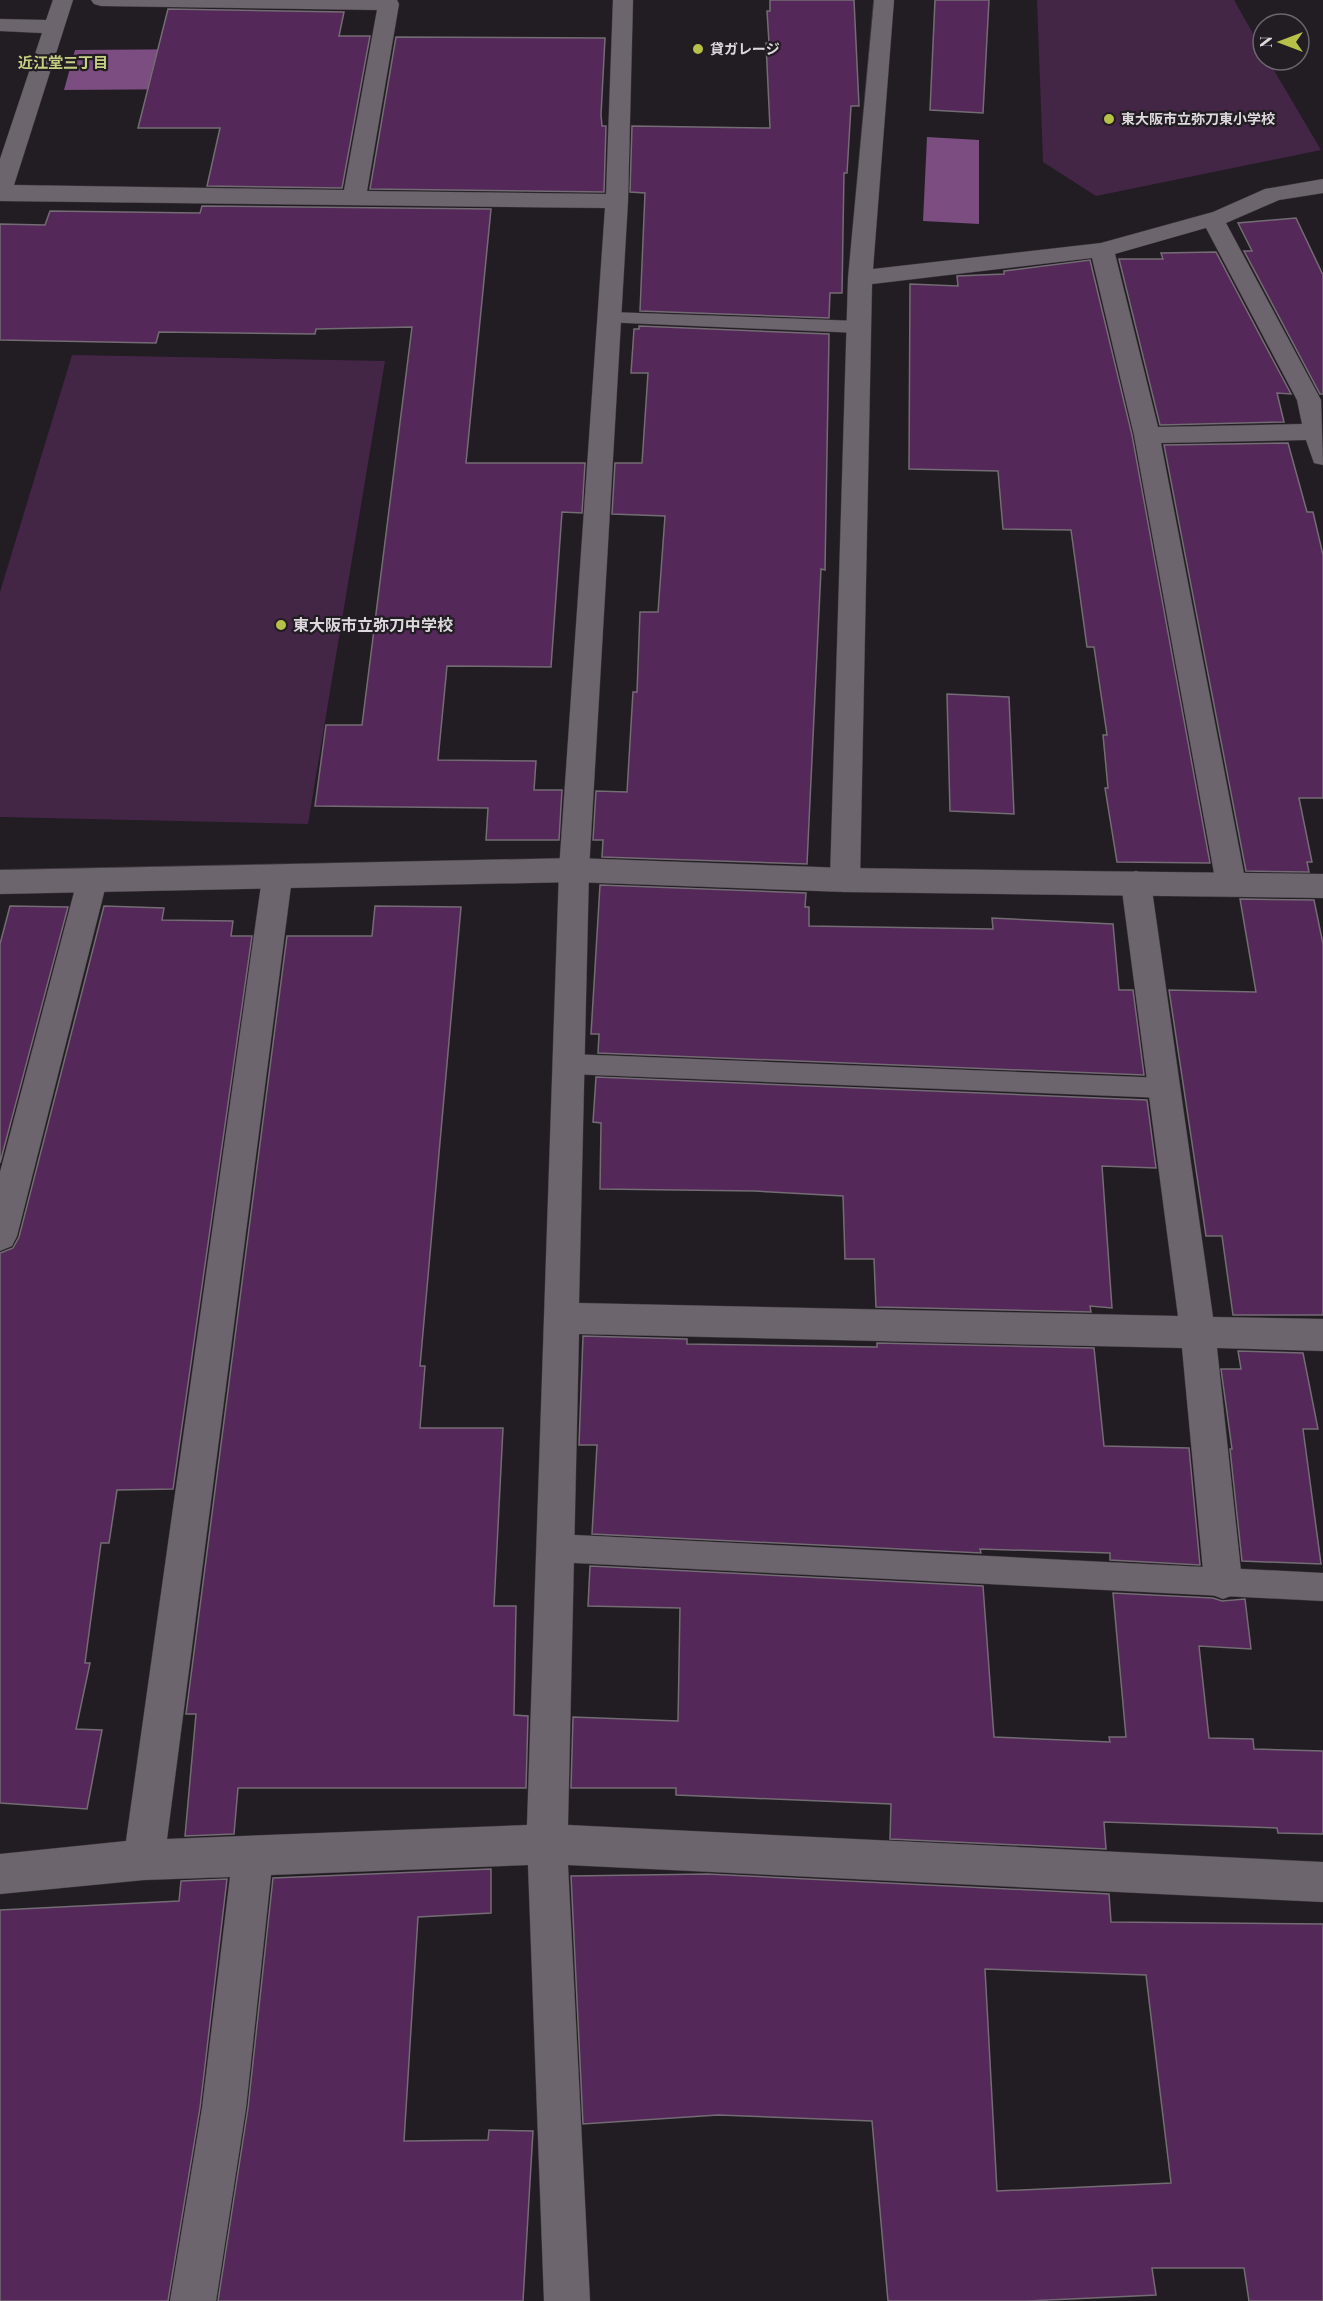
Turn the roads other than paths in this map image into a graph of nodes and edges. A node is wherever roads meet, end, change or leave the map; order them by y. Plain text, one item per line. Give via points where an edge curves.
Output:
1 (63, 0) edge
2 (101, 0) edge
3 (623, 0) edge
4 (884, 0) edge
5 (0, 26) edge
6 (54, 27) junction
7 (1323, 186) edge
8 (0, 193) edge
9 (354, 197) junction
10 (617, 201) junction
11 (1213, 219) junction
12 (1102, 250) junction
13 (860, 278) junction
14 (610, 318) junction
15 (859, 327) junction
16 (1317, 432) junction
17 (1147, 435) junction
18 (1323, 457) edge
19 (574, 870) junction
20 (277, 879) junction
21 (845, 880) junction
22 (92, 881) junction
23 (0, 882) edge
24 (1136, 883) junction
25 (1231, 884) junction
26 (1323, 886) edge
27 (569, 1064) junction
28 (1164, 1088) junction
29 (0, 1236) edge
30 (562, 1318) junction
31 (1198, 1334) junction
32 (1323, 1335) edge
33 (555, 1548) junction
34 (1223, 1581) junction
35 (1323, 1587) edge
36 (548, 1844) junction
37 (253, 1856) junction
38 (144, 1860) junction
39 (0, 1874) edge
40 (1323, 1882) edge
41 (193, 2301) edge
42 (567, 2301) edge

1 - 6 street
2 - 9 street via 389,4
3 - 10 street
4 - 13 street
5 - 6 street
6 - 8 street via 20,104
7 - 11 street via 1273,194
8 - 9 street
9 - 10 street
10 - 14 street
11 - 12 street
11 - 16 street via 1309,400
12 - 13 street
12 - 17 street
13 - 15 street
14 - 15 lane
14 - 19 street
15 - 21 street
16 - 17 street
16 - 18 street
17 - 25 street
19 - 20 street
19 - 21 street
19 - 27 street
20 - 22 street
20 - 38 street
21 - 24 street
22 - 23 street
22 - 29 street
24 - 25 street
24 - 28 street
25 - 26 street
27 - 28 lane
27 - 30 street
28 - 31 street
30 - 31 street
30 - 33 street
31 - 32 street
31 - 34 street
33 - 34 lane
33 - 36 street
34 - 35 lane
36 - 37 street
36 - 40 street
36 - 42 street
37 - 38 street
37 - 41 street via 224,2108
38 - 39 street

